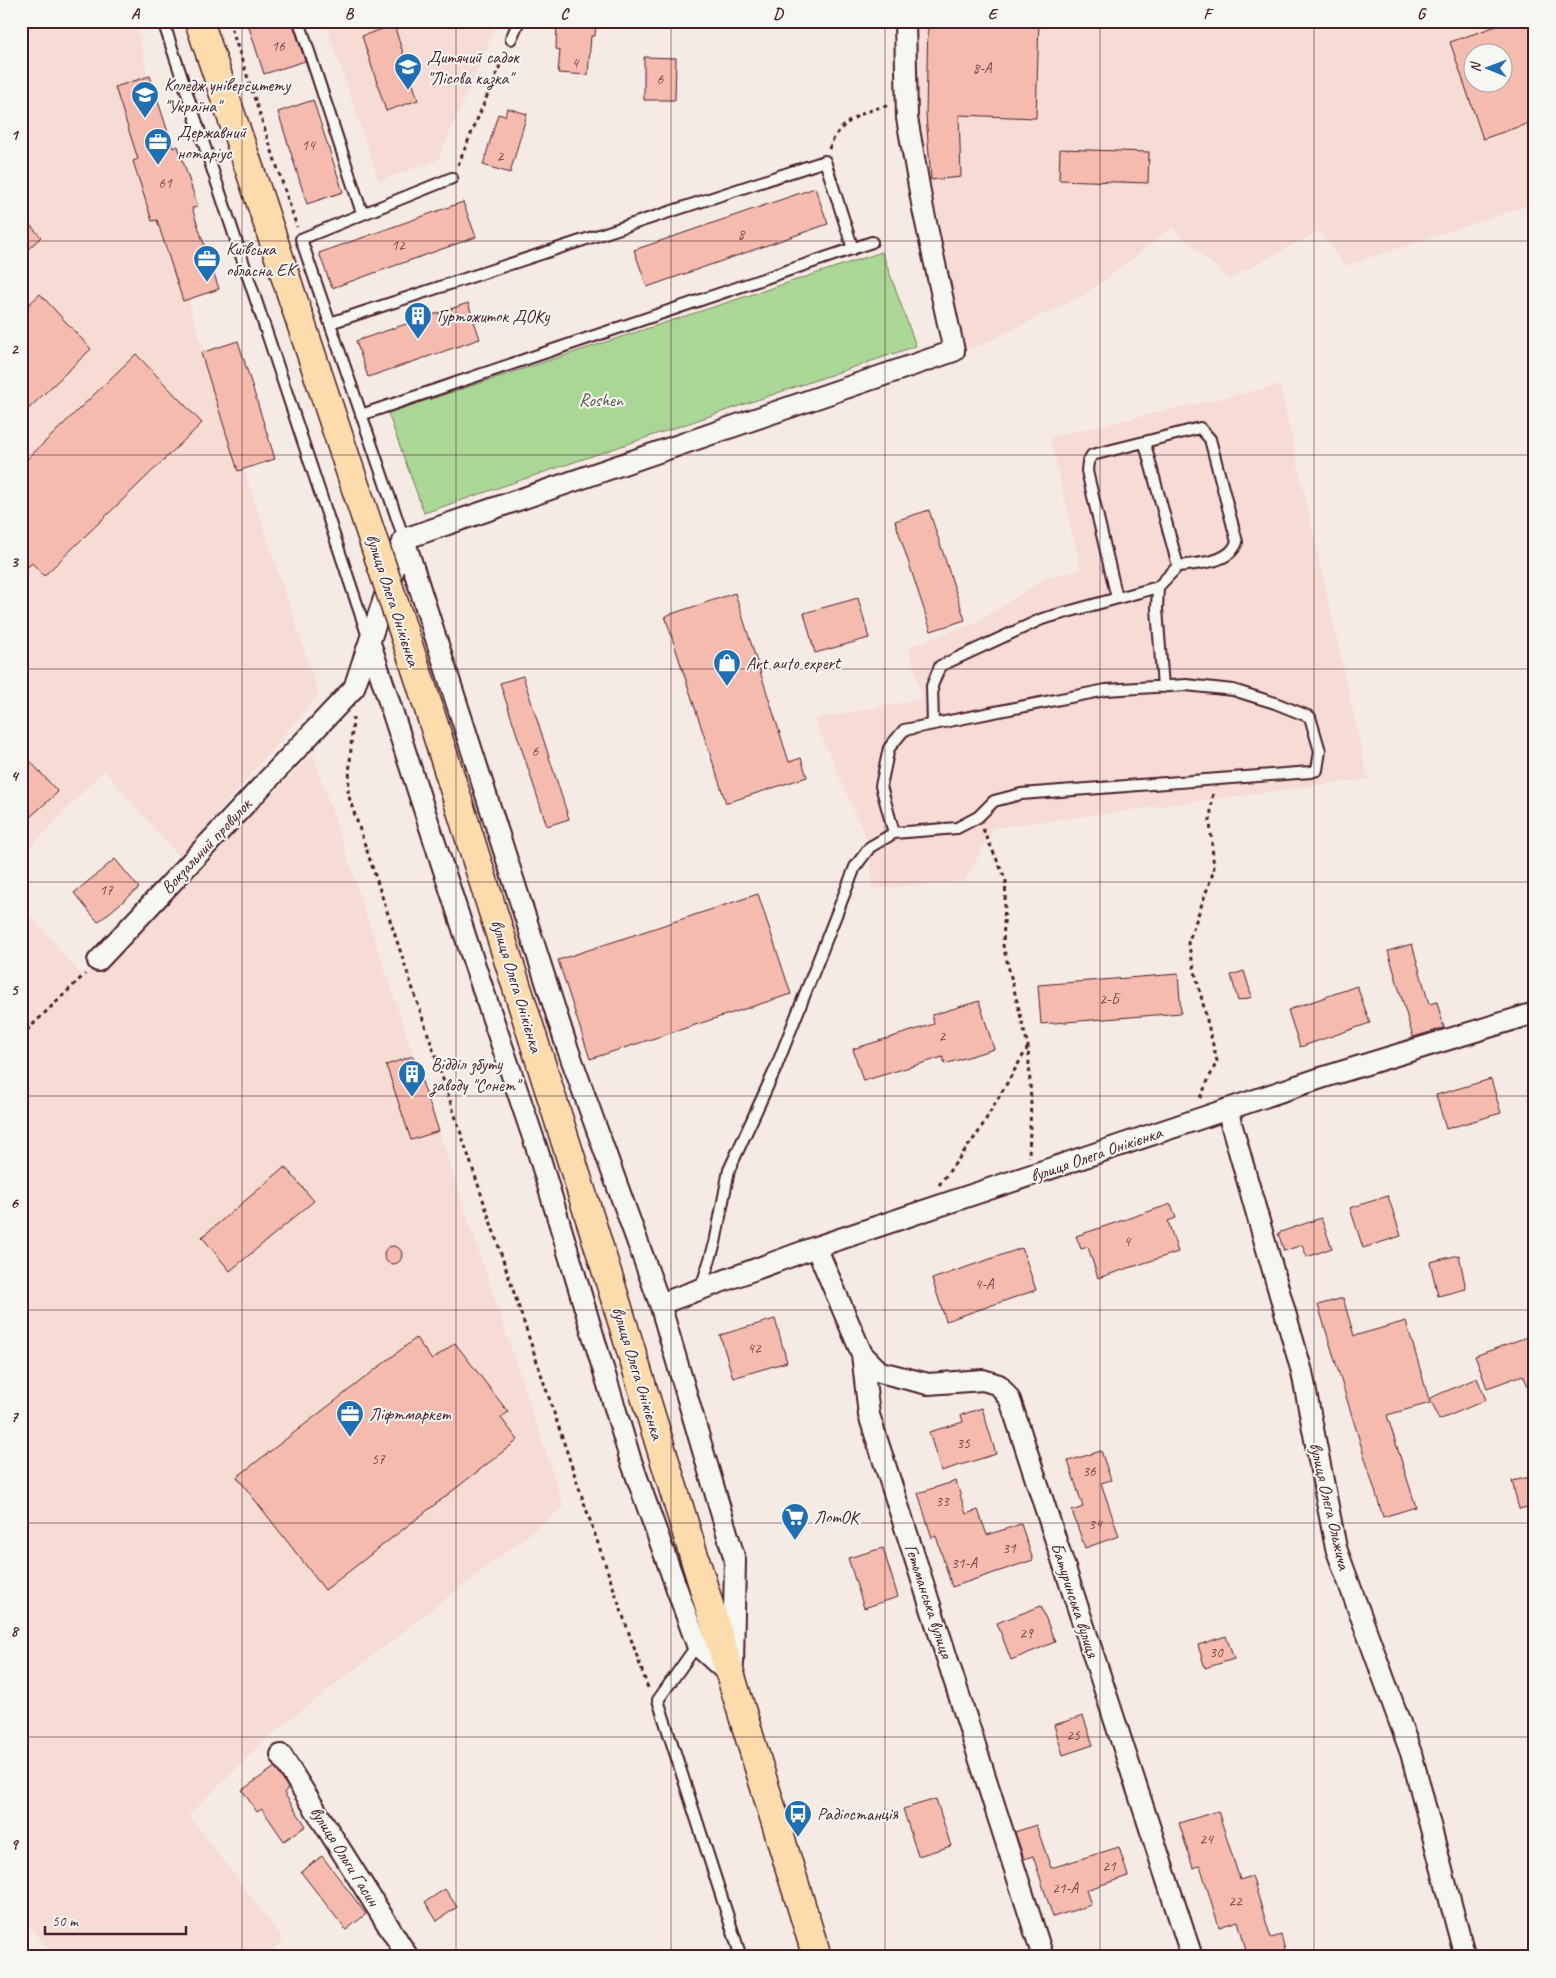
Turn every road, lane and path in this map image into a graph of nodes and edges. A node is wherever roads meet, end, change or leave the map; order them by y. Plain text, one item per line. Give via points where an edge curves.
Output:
1 (163, 21) edge
2 (198, 21) edge
3 (229, 21) edge
4 (299, 21) edge
5 (520, 21) edge
6 (905, 21) edge
7 (511, 39) joint
8 (907, 101) junction
9 (825, 161) junction
10 (452, 178) joint
11 (362, 213) junction
12 (301, 239) junction
13 (872, 242) dead end
14 (853, 249) junction
15 (330, 322) junction
16 (361, 414) junction
17 (1145, 444) junction
18 (404, 539) junction
19 (1178, 566) junction
20 (1158, 587) junction
21 (1117, 598) junction
22 (370, 643) junction
23 (1163, 687) junction
24 (354, 688) junction
25 (933, 724) junction
26 (1214, 779) junction
27 (978, 817) junction
28 (894, 833) junction
29 (98, 961) joint
30 (1535, 1013) edge
31 (21, 1036) edge
32 (566, 1044) junction
33 (1028, 1046) junction
34 (508, 1063) junction
35 (1227, 1109) junction
36 (1190, 1122) junction
37 (1028, 1176) junction
38 (918, 1213) junction
39 (816, 1247) junction
40 (700, 1292) junction
41 (660, 1304) junction
42 (862, 1354) junction
43 (697, 1644) junction
44 (733, 1678) junction
45 (658, 1700) junction
46 (281, 1755) dead end
47 (408, 1957) edge
48 (741, 1957) edge
49 (817, 1957) edge
50 (1043, 1957) edge
51 (1192, 1957) edge
52 (1465, 1957) edge

1 - 22 lane
2 - 44 main road, вулиця Олега Онікієнка, bridge via 421,684
3 - 12 path
4 - 11 lane
5 - 7 lane
6 - 8 street
7 - 10 path
8 - 9 path via 854,117 840,128
8 - 18 street via 923,209 954,351
9 - 14 lane
9 - 15 lane
10 - 11 lane
11 - 12 lane
12 - 15 lane
13 - 14 lane
14 - 16 lane
15 - 16 lane
16 - 18 lane
17 - 19 lane
17 - 19 lane via 1200,428 1210,439 1237,542 1234,551 1222,558
17 - 21 lane via 1092,456 1088,462
18 - 22 street, Вокзальний провулок
18 - 32 street
19 - 20 lane
20 - 21 lane
20 - 23 lane
21 - 25 lane via 1042,619 940,666 932,686
22 - 24 street, Вокзальний провулок
22 - 34 street
23 - 25 lane via 1106,690
23 - 26 lane via 1186,685 1233,690 1310,717 1320,751 1317,770
24 - 29 street, Вокзальний провулок
24 - 45 path via 348,794 647,1688
25 - 28 lane via 904,730 889,748 881,786
26 - 27 lane via 1021,794 994,800
26 - 36 path via 1210,821 1214,870 1188,943 1217,1061
27 - 28 lane via 957,828
27 - 33 path via 1006,880 1003,945
28 - 40 lane via 870,847 855,867 774,1070 729,1170 715,1243
29 - 31 path
30 - 35 street, вулиця Олега Онікієнка
32 - 34 street
32 - 41 street
33 - 37 path via 1031,1101
33 - 38 path via 978,1133
34 - 43 street via 630,1458
35 - 36 street, вулиця Олега Онікієнка
35 - 52 street, вулиця Олега Ольжича via 1302,1372 1336,1548 1411,1753
36 - 37 street, вулиця Олега Онікієнка
37 - 38 street, вулиця Олега Онікієнка
38 - 39 street, вулиця Олега Онікієнка
39 - 40 street, вулиця Олега Онікієнка
39 - 42 street, Гетьманська вулиця
40 - 41 street, вулиця Олега Онікієнка
41 - 44 street via 735,1560
42 - 50 street, Гетьманська вулиця via 869,1416
42 - 51 street, Батуринська вулиця via 880,1372 928,1384 983,1380 999,1385 1010,1400
43 - 44 street
43 - 45 lane
44 - 49 main road, вулиця Олега Онікієнка
45 - 48 lane
46 - 47 street, вулиця Ольги Гасин

